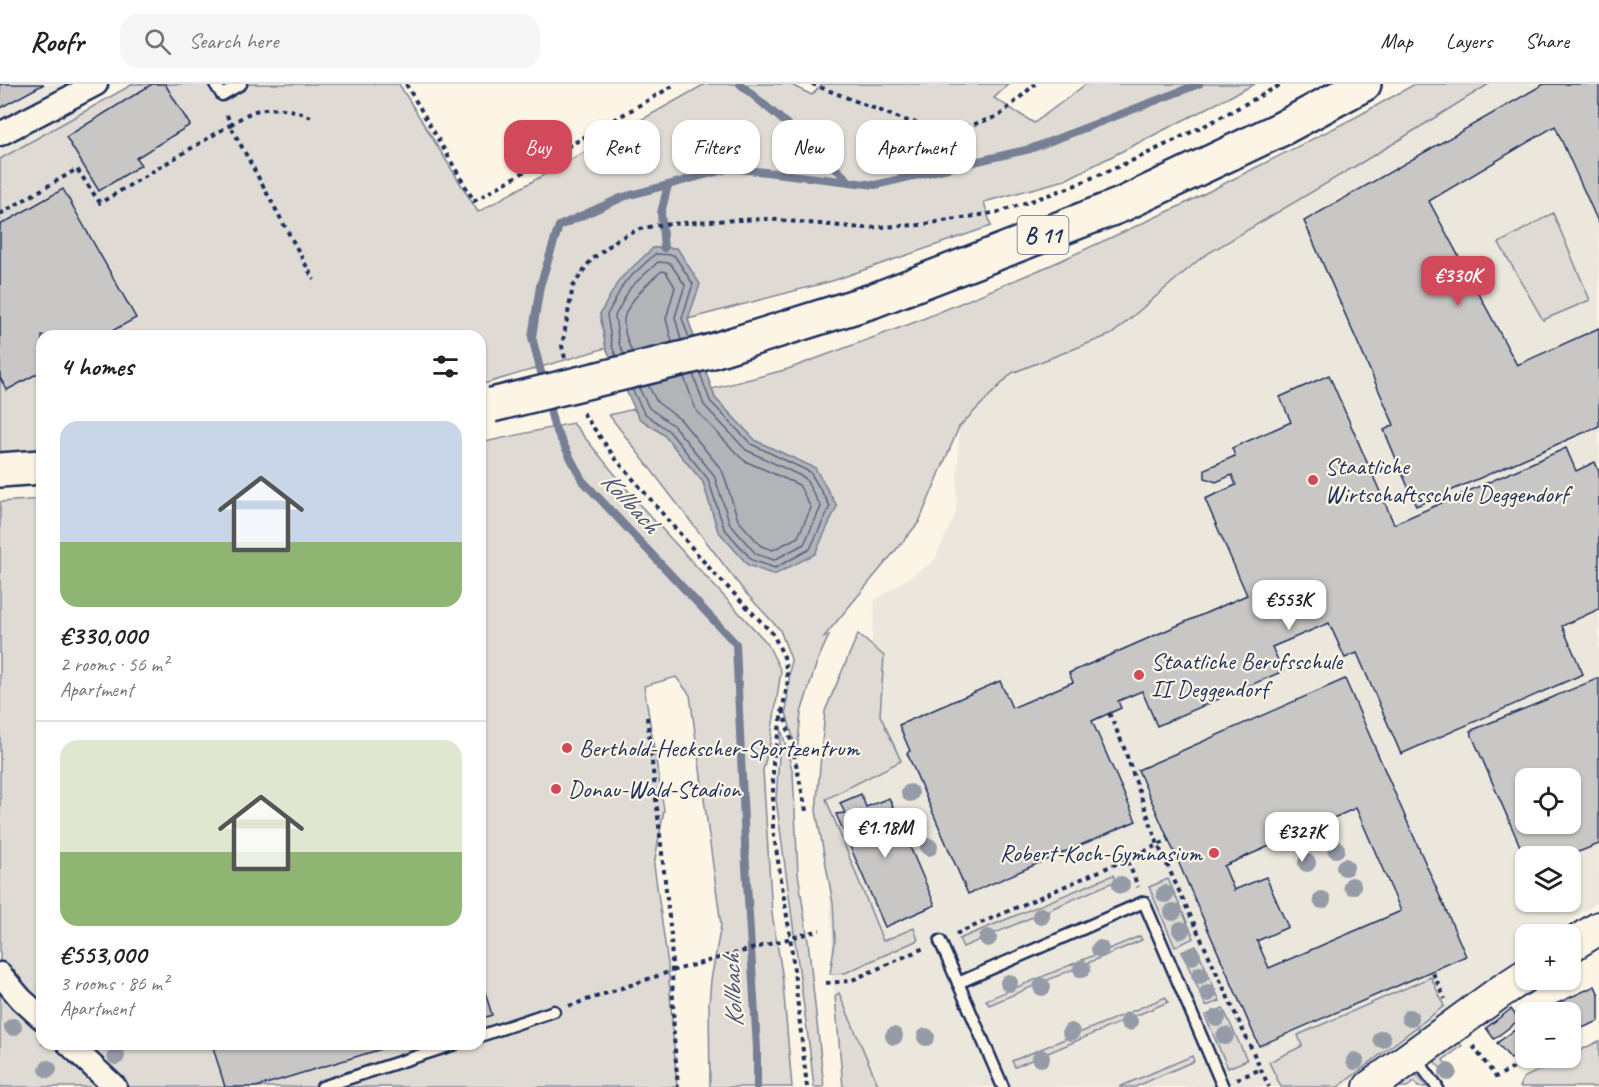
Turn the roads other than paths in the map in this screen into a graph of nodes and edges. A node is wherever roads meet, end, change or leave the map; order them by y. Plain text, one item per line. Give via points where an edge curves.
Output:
1 (96, 84) edge
2 (215, 84) edge
3 (241, 84) edge
4 (1364, 84) edge
5 (0, 135) edge
6 (486, 406) edge
7 (36, 467) edge
8 (0, 470) edge
9 (1599, 928) edge
10 (1581, 939) edge
11 (940, 941) road end
12 (0, 974) edge
13 (958, 983) junction
14 (1515, 983) edge
15 (554, 1011) road end
16 (36, 1013) edge
17 (486, 1034) edge
18 (75, 1050) edge
19 (436, 1050) edge
20 (1413, 1055) junction
21 (1223, 1086) edge
22 (115, 1087) edge
23 (322, 1087) edge
24 (1003, 1087) edge
25 (1370, 1087) edge
26 (1437, 1087) edge

1 - 5 street
2 - 3 lane via 222,95
4 - 6 highway, B 11, bridge via 1281,129 1121,205 872,302 709,352
7 - 8 highway
9 - 10 street
11 - 13 lane
12 - 16 street
13 - 21 lane via 1144,902
13 - 24 lane
14 - 20 street
15 - 17 lane
18 - 22 street
19 - 23 lane
20 - 25 street
20 - 26 lane

